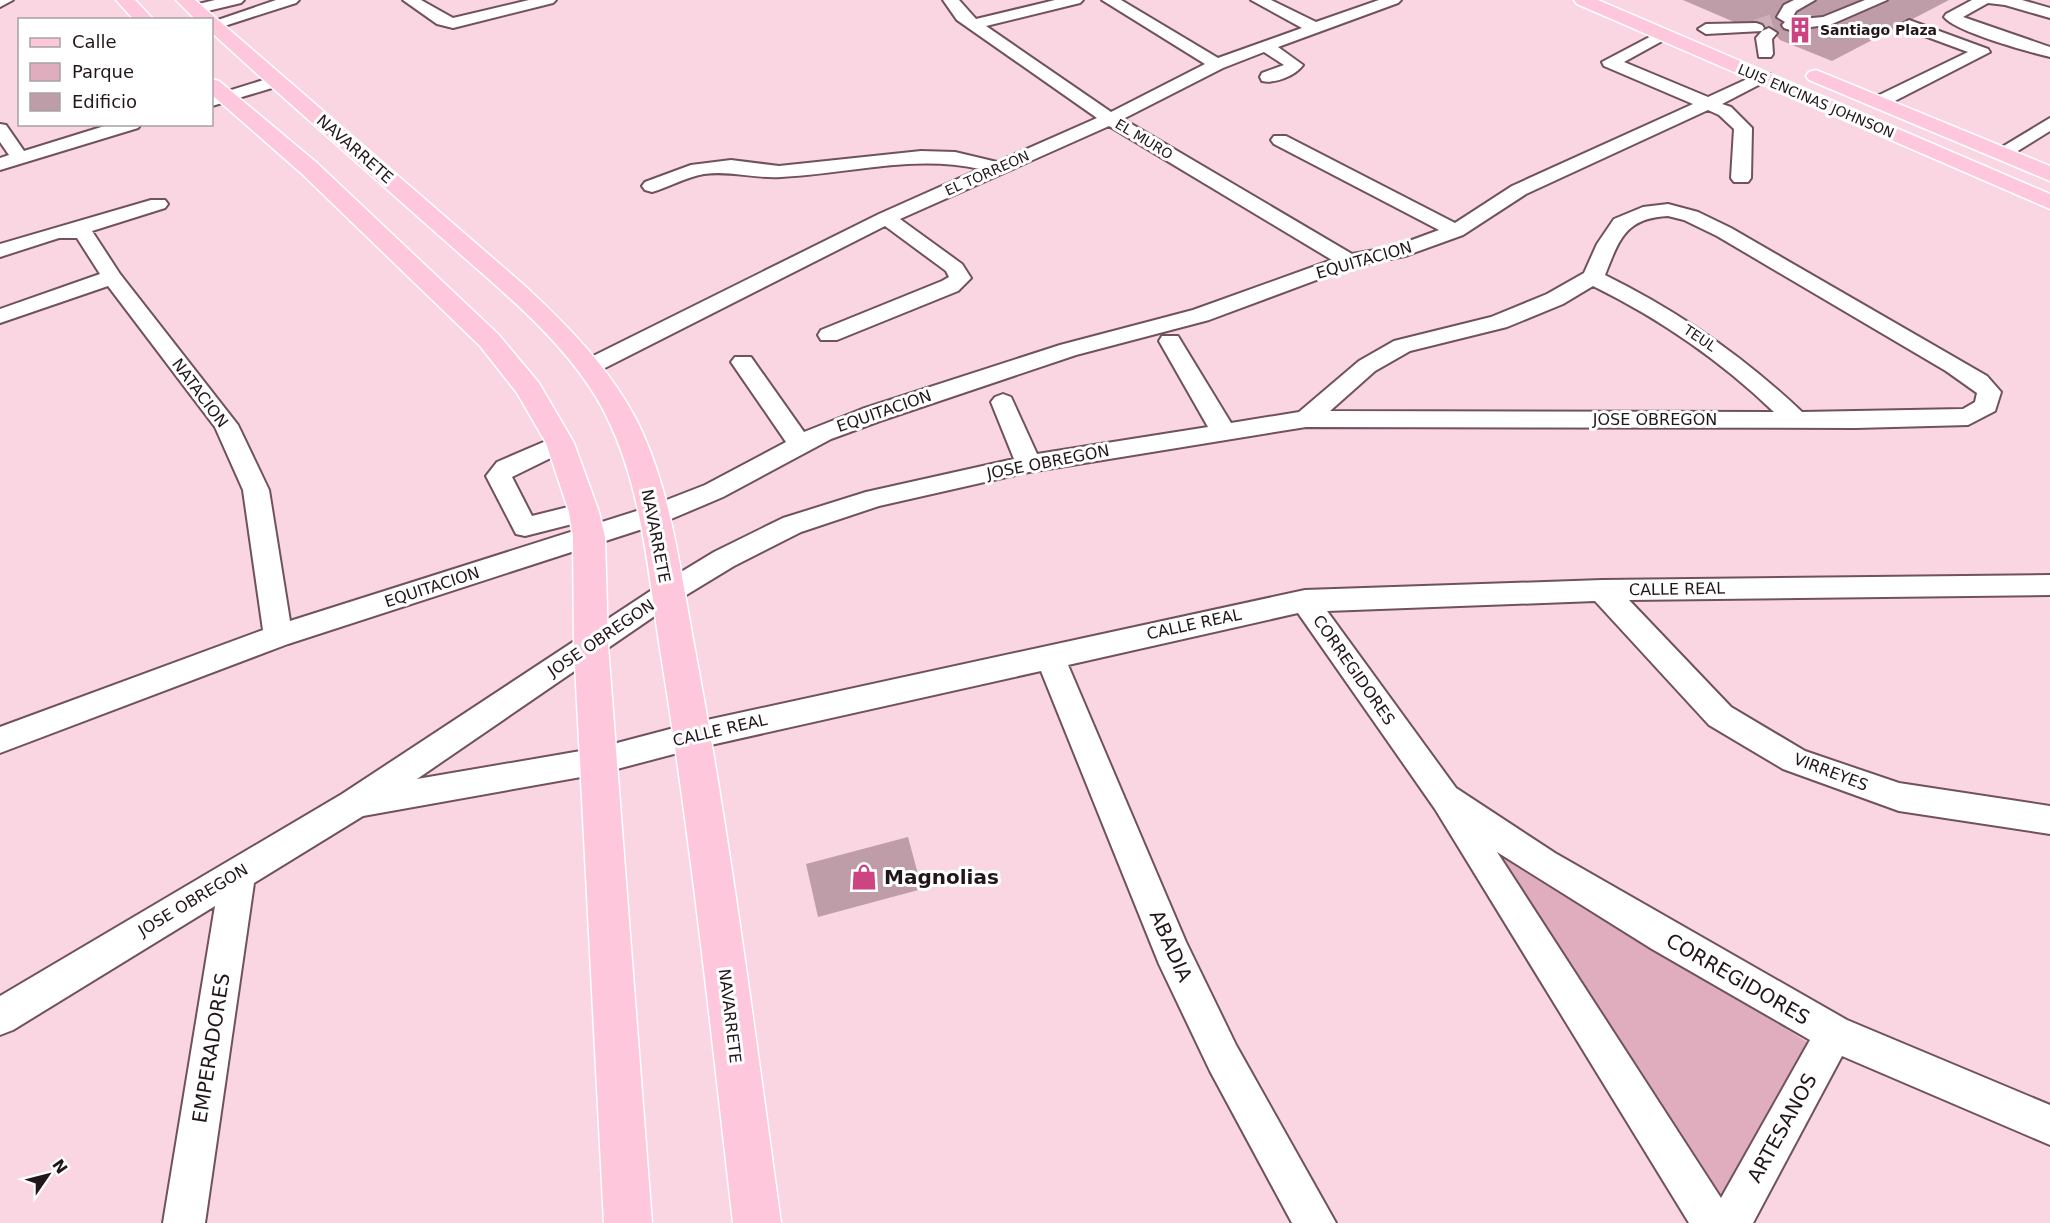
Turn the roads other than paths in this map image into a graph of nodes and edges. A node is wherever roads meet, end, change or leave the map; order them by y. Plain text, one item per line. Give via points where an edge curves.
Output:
1 (5, 0) edge
2 (125, 0) edge
3 (236, 0) edge
4 (291, 0) edge
5 (411, 0) edge
6 (548, 0) edge
7 (951, 0) edge
8 (1075, 0) edge
9 (1110, 0) edge
10 (1259, 0) edge
11 (1393, 0) edge
12 (1582, 0) edge
13 (1807, 0) edge
14 (1879, 0) edge
15 (1983, 0) edge
16 (1994, 0) edge
17 (0, 2) edge
18 (2044, 4) edge
19 (202, 16) edge
20 (143, 18) edge
21 (1781, 20) junction
22 (1686, 21) dead end
23 (973, 24) junction
24 (1909, 25) dead end
25 (213, 26) edge
26 (1315, 28) junction
27 (1706, 29) junction
28 (1665, 35) junction
29 (1265, 46) junction
30 (2050, 52) edge
31 (1765, 54) junction
32 (1216, 64) junction
33 (1268, 76) dead end
34 (1764, 78) junction
35 (276, 81) junction
36 (1851, 91) junction
37 (216, 94) edge
38 (1879, 102) junction
39 (1708, 103) junction
40 (1110, 119) junction
41 (2050, 123) edge
42 (125, 126) edge
43 (0, 129) edge
44 (1280, 140) dead end
45 (2001, 153) junction
46 (20, 158) junction
47 (0, 164) edge
48 (309, 168) junction
49 (999, 168) junction
50 (2050, 174) edge
51 (1741, 178) dead end
52 (652, 186) dead end
53 (390, 200) junction
54 (2050, 202) edge
55 (158, 204) dead end
56 (885, 218) junction
57 (65, 231) junction
58 (1456, 231) junction
59 (0, 251) edge
60 (1349, 261) junction
61 (112, 277) junction
62 (1593, 277) junction
63 (0, 316) edge
64 (829, 335) dead end
65 (1170, 341) dead end
66 (743, 362) dead end
67 (589, 367) junction
68 (1003, 402) dead end
69 (1794, 418) junction
70 (1306, 419) junction
71 (1223, 431) junction
72 (560, 443) junction
73 (800, 444) junction
74 (1029, 464) junction
75 (656, 515) junction
76 (586, 525) junction
77 (2050, 585) edge
78 (1602, 590) junction
79 (668, 593) junction
80 (1305, 601) junction
81 (278, 636) junction
82 (591, 645) junction
83 (1050, 657) junction
84 (693, 736) junction
85 (0, 740) edge
86 (598, 760) junction
87 (1444, 798) junction
88 (354, 804) junction
89 (2050, 820) edge
90 (238, 873) junction
91 (0, 1017) edge
92 (1834, 1033) junction
93 (2050, 1125) edge
94 (184, 1223) edge
95 (628, 1223) edge
96 (757, 1223) edge
97 (1316, 1223) edge
98 (1713, 1223) edge
99 (1730, 1223) edge

1 - 17 street
2 - 20 main road
3 - 19 street
4 - 19 street
5 - 6 street via 443,21 464,22
7 - 23 street, EL MURO
8 - 23 street
9 - 32 street
10 - 26 street
11 - 26 street, EL TORREON
12 - 28 main road, LUIS ENCINAS JOHNSON
13 - 21 street
14 - 21 street via 1826,21
15 - 30 street via 1952,17
16 - 18 street
21 - 27 street
21 - 31 street via 1764,38
22 - 27 main road, LUIS ENCINAS JOHNSON
23 - 40 street, EL MURO
24 - 38 street via 1982,52
25 - 35 main road, NAVARRETE
26 - 29 street, EL TORREON
27 - 31 main road, LUIS ENCINAS JOHNSON
28 - 34 main road, LUIS ENCINAS JOHNSON
28 - 39 street via 1610,62
29 - 32 street, EL TORREON
29 - 33 street via 1295,64 1287,71
31 - 36 main road, LUIS ENCINAS JOHNSON
32 - 40 street, EL TORREON
34 - 36 main road via 1806,80
34 - 39 street, EQUITACION
34 - 54 main road, LUIS ENCINAS JOHNSON
35 - 37 street
35 - 53 main road, NAVARRETE
36 - 38 main road, LUIS ENCINAS JOHNSON
37 - 48 main road
38 - 45 main road, LUIS ENCINAS JOHNSON
39 - 51 street via 1725,111 1743,128
39 - 58 street, EQUITACION via 1519,190
40 - 49 street, EL TORREON
40 - 60 street, EL MURO
41 - 45 street
42 - 46 street
43 - 46 street
44 - 58 street
45 - 50 main road, LUIS ENCINAS JOHNSON
46 - 47 street
48 - 53 main road via 338,171 366,198
48 - 72 main road via 489,340 529,389
49 - 52 street via 955,158 921,157 779,172 731,166 698,170
49 - 56 street, EL TORREON
53 - 67 main road, NAVARRETE via 544,319
55 - 57 street
56 - 64 street via 955,268 960,278 950,286
56 - 67 street, EL TORREON
57 - 59 street
57 - 61 street, NATACION via 84,234
58 - 60 street, EQUITACION via 1398,252
60 - 73 street, EQUITACION via 1201,315 1068,350 871,414
61 - 63 street
61 - 81 street, NATACION via 226,425 256,490
62 - 69 street, TEUL via 1648,304 1715,348
62 - 69 street, JOSE OBREGON via 1621,223 1650,211 1668,210 1691,216 1954,366 1989,392 1986,406 1968,417
62 - 70 street via 1555,299 1499,322 1402,346 1367,366
65 - 71 street
66 - 73 street
67 - 75 main road, NAVARRETE via 637,450
68 - 74 street
69 - 70 street, JOSE OBREGON
70 - 71 street, JOSE OBREGON
71 - 74 street, JOSE OBREGON
72 - 76 main road
72 - 76 street via 506,468 499,476 525,527
73 - 75 street, EQUITACION via 714,491
74 - 79 street, JOSE OBREGON via 875,498 792,525
75 - 76 street, EQUITACION
75 - 79 main road, NAVARRETE
76 - 81 street, EQUITACION
76 - 82 main road
77 - 78 street, CALLE REAL
78 - 80 street, CALLE REAL
78 - 89 street, VIRREYES via 1720,716 1794,760 1899,797
79 - 82 street, JOSE OBREGON
79 - 84 main road, NAVARRETE
80 - 83 street, CALLE REAL
80 - 87 street, CORREGIDORES
81 - 85 street, EQUITACION
82 - 86 main road
82 - 88 street, JOSE OBREGON
83 - 84 street, CALLE REAL
83 - 97 street, ABADIA via 1172,952 1223,1058
84 - 86 street, CALLE REAL
84 - 96 main road, NAVARRETE
86 - 88 street, CALLE REAL
86 - 95 main road
87 - 92 street, CORREGIDORES via 1665,938
87 - 98 street, CORREGIDORES
88 - 90 street, JOSE OBREGON
90 - 91 street, JOSE OBREGON
90 - 94 street, EMPERADORES
92 - 93 street, CORREGIDORES
92 - 99 street, ARTESANOS

